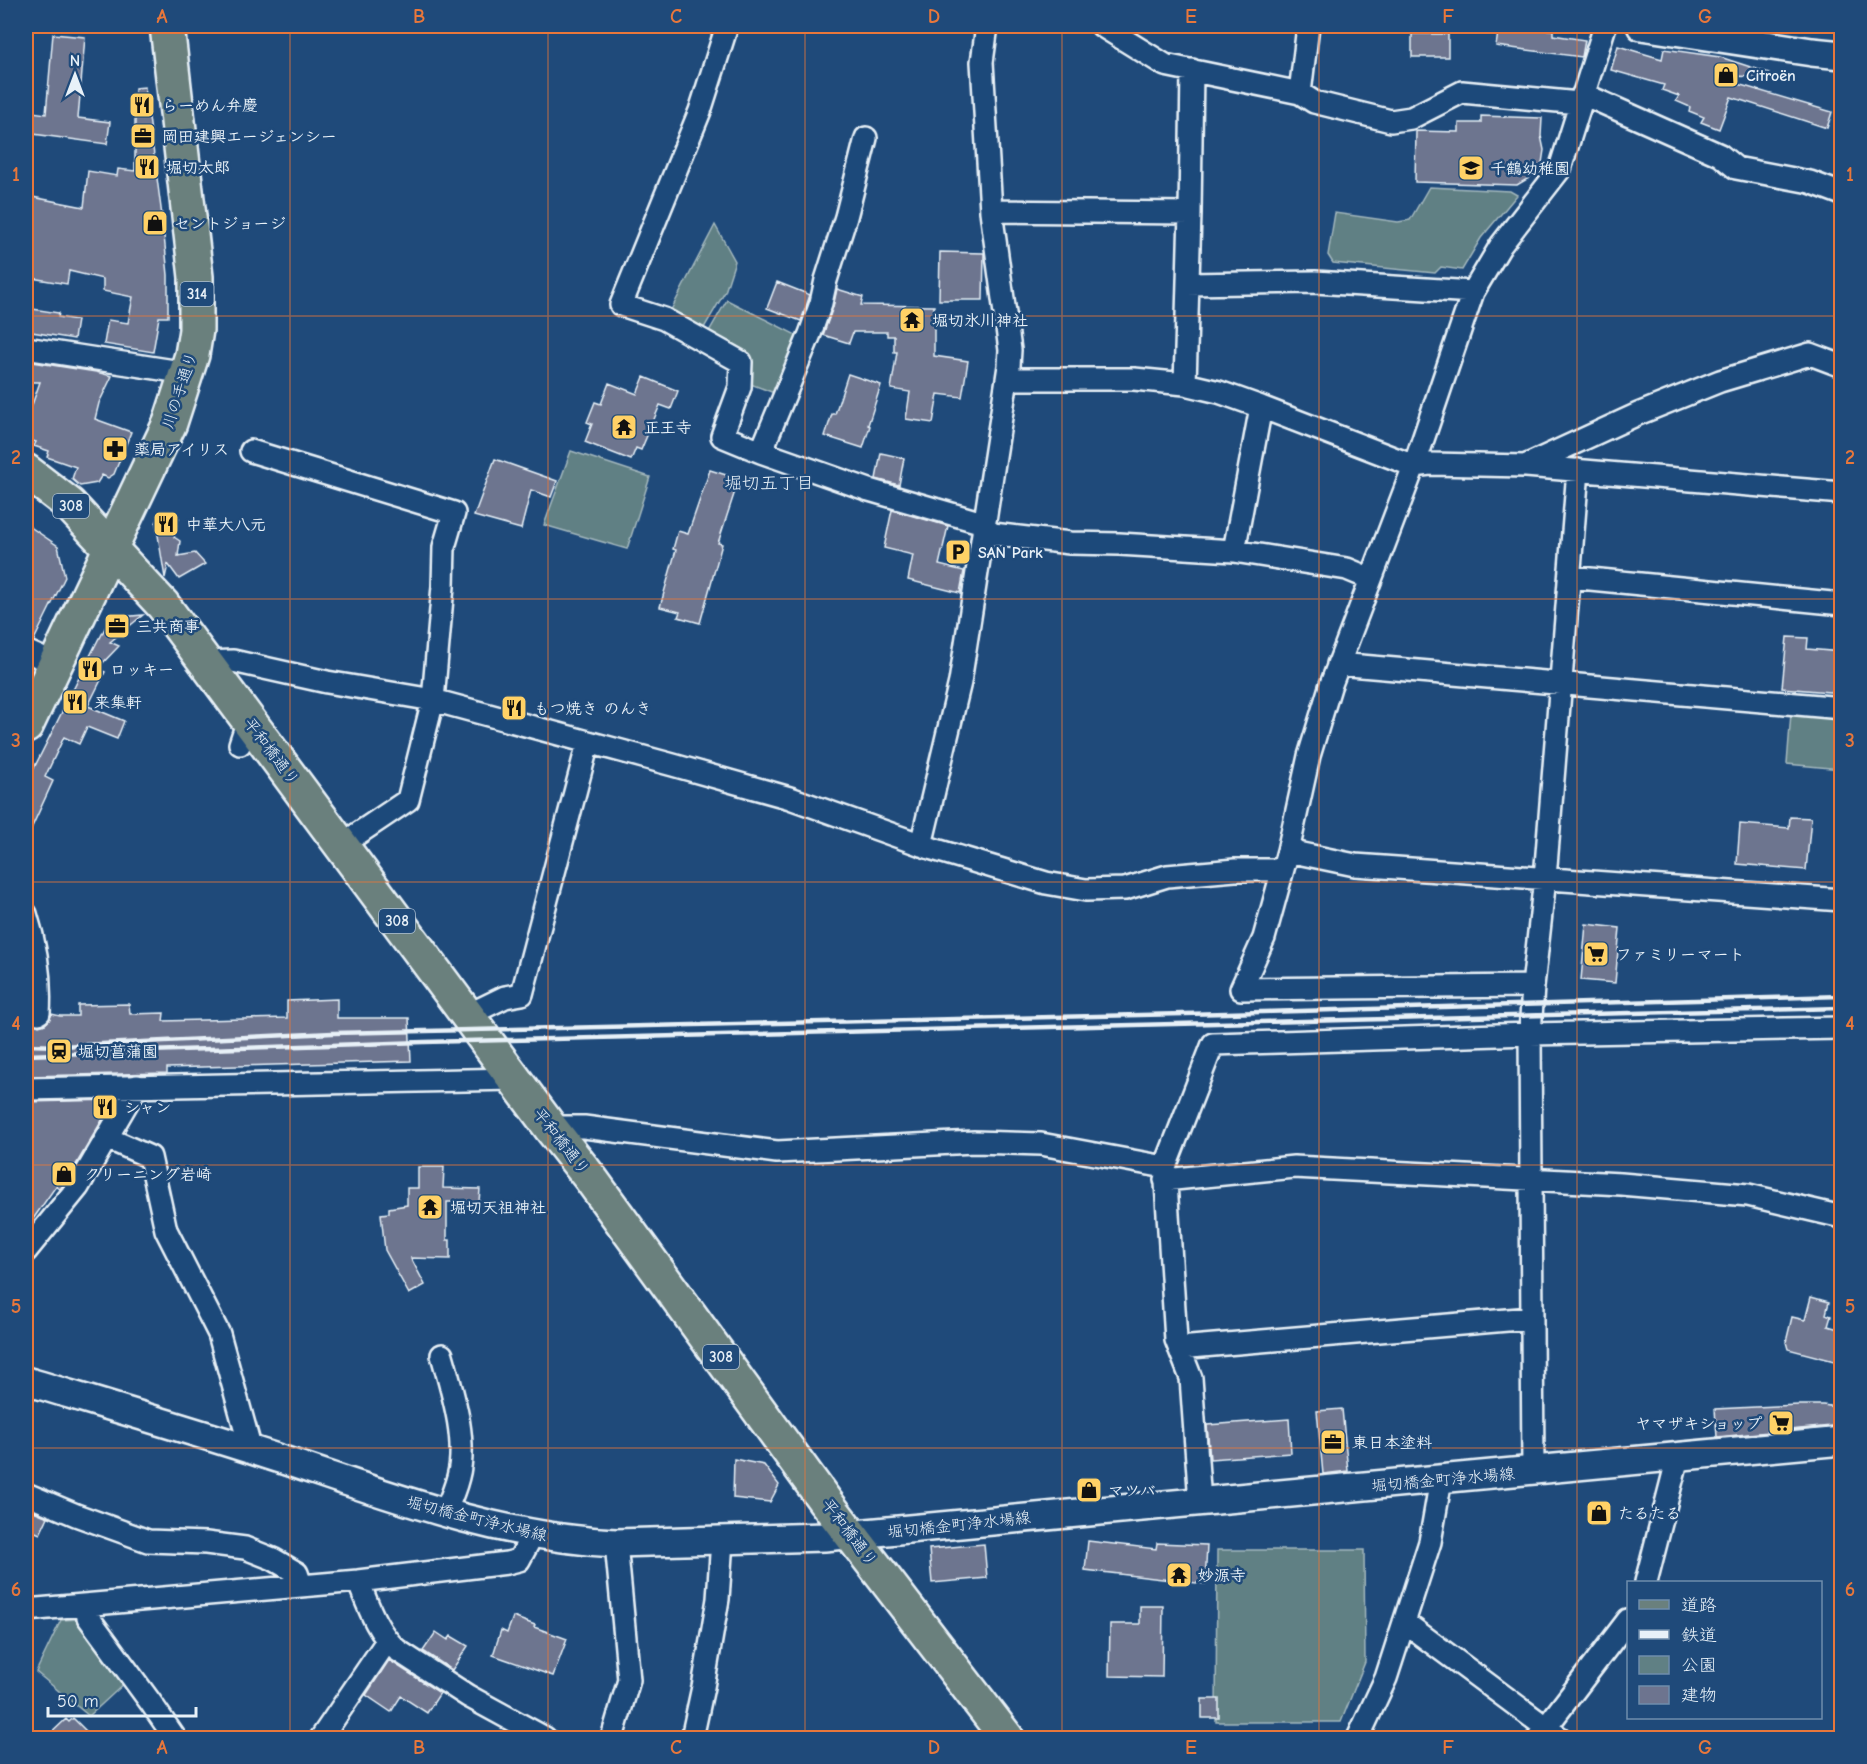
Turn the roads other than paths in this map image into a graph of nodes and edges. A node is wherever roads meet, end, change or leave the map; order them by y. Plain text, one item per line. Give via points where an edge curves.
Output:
1 (167, 26) edge
2 (727, 26) edge
3 (987, 26) edge
4 (1102, 26) edge
5 (1308, 26) edge
6 (1605, 26) edge
7 (1641, 26) edge
8 (1842, 55) edge
9 (1192, 70) junction
10 (1300, 93) junction
11 (1581, 98) junction
12 (866, 138) dead end
13 (1842, 194) edge
14 (991, 211) junction
15 (1190, 213) junction
16 (1188, 284) junction
17 (1473, 292) junction
18 (26, 348) edge
19 (1842, 366) edge
20 (187, 372) junction
21 (1007, 380) junction
22 (1185, 384) junction
23 (1261, 407) junction
24 (251, 451) dead end
25 (761, 452) junction
26 (1413, 466) junction
27 (1526, 466) junction
28 (1578, 470) junction
29 (26, 471) edge
30 (1842, 493) edge
31 (26, 494) edge
32 (984, 528) junction
33 (110, 548) junction
34 (1234, 551) junction
35 (1570, 577) junction
36 (1371, 579) junction
37 (1842, 604) edge
38 (26, 651) edge
39 (205, 662) junction
40 (55, 664) junction
41 (1338, 664) junction
42 (1560, 684) junction
43 (433, 700) junction
44 (1842, 708) edge
45 (26, 726) edge
46 (588, 743) junction
47 (341, 845) junction
48 (921, 845) junction
49 (1285, 860) junction
50 (1545, 878) junction
51 (1842, 900) edge
52 (26, 914) edge
53 (1533, 986) junction
54 (39, 1013) dead end
55 (468, 1015) junction
56 (1842, 1028) edge
57 (1530, 1034) junction
58 (515, 1079) junction
59 (137, 1086) junction
60 (26, 1089) edge
61 (550, 1127) junction
62 (107, 1138) junction
63 (1165, 1173) junction
64 (1530, 1179) junction
65 (1842, 1217) edge
66 (26, 1251) edge
67 (1531, 1318) junction
68 (1179, 1348) junction
69 (442, 1355) dead end
70 (26, 1381) edge
71 (1842, 1442) edge
72 (251, 1450) junction
73 (1677, 1457) junction
74 (1533, 1470) junction
75 (1441, 1479) junction
76 (26, 1494) edge
77 (1200, 1502) junction
78 (445, 1512) junction
79 (533, 1534) junction
80 (852, 1535) junction
81 (722, 1540) junction
82 (616, 1543) junction
83 (358, 1581) junction
84 (1646, 1581) edge
85 (301, 1585) junction
86 (85, 1605) junction
87 (26, 1610) edge
88 (1404, 1622) junction
89 (1627, 1623) edge
90 (387, 1641) junction
91 (1548, 1735) edge
92 (175, 1738) edge
93 (321, 1738) edge
94 (545, 1738) edge
95 (612, 1738) edge
96 (692, 1738) edge
97 (1007, 1738) edge
98 (1358, 1738) edge

1 - 20 main road, 川の手通り / 314 via 196,277 196,330
2 - 25 street via 700,111 621,305 664,319 741,362 741,387 722,436
3 - 14 street via 982,62
4 - 9 street via 1165,65
5 - 10 street
6 - 11 street
7 - 8 street
9 - 10 street
9 - 15 street
10 - 11 street via 1314,102 1391,122 1411,118 1462,92
11 - 13 street via 1720,155 1736,168 1810,182
11 - 17 street via 1560,169 1501,245
12 - 25 street via 821,303
14 - 15 street
14 - 21 street via 1010,350
15 - 16 street
16 - 17 street via 1315,282
16 - 22 street
17 - 26 street
18 - 20 street
19 - 27 street via 1810,354 1720,381
20 - 33 main road, 川の手通り / 314 via 170,423
21 - 22 street via 1134,379
21 - 32 street
22 - 23 street
23 - 26 street
23 - 34 street
24 - 43 street via 454,513 444,548
25 - 32 street via 869,490 976,521
26 - 27 street
26 - 36 street
27 - 28 street
28 - 30 street
28 - 35 street
29 - 33 main road, 平和橋通り / 308 via 69,504
31 - 33 main road, 平和橋通り / 308
32 - 34 street via 993,534 1070,543
32 - 48 street via 960,682
33 - 39 main road, 平和橋通り / 308 via 163,605
33 - 40 main road, 川の手通り / 314
34 - 36 street via 1347,569
35 - 37 street
35 - 42 street
36 - 41 street
38 - 40 street
39 - 43 street via 233,662
39 - 47 main road, 平和橋通り / 308 via 244,732
40 - 45 main road, 川の手通り / 314
41 - 42 street
41 - 49 street via 1309,756
42 - 44 street
42 - 50 street
43 - 46 street
43 - 47 street via 408,800
46 - 48 street via 790,798
46 - 55 street via 522,993
47 - 55 main road, 平和橋通り / 308
48 - 49 street via 1046,884 1086,890 1125,889 1167,876 1235,870
49 - 50 street
49 - 53 street via 1264,938 1241,989
50 - 51 street
50 - 53 street
52 - 54 street via 34,941
53 - 57 street
55 - 58 main road, 平和橋通り / 308
56 - 57 street
57 - 63 street via 1213,1044
57 - 64 street
58 - 59 street
58 - 61 main road, 平和橋通り / 308
59 - 60 street
59 - 62 street
61 - 63 street via 584,1127 777,1152 974,1142 1041,1144
61 - 80 main road, 平和橋通り / 308
62 - 66 street via 78,1187
62 - 72 street via 150,1157 166,1230 219,1335
63 - 64 street via 1294,1167
63 - 68 street
64 - 65 street via 1748,1195
64 - 67 street
67 - 68 street
67 - 74 street
68 - 77 street via 1191,1378
69 - 78 street via 457,1409 461,1454 459,1475
70 - 72 street, 堀切橋金町浄水場線
71 - 73 street, 堀切橋金町浄水場線
72 - 78 street, 堀切橋金町浄水場線
73 - 74 street, 堀切橋金町浄水場線
73 - 84 street
74 - 75 street, 堀切橋金町浄水場線
75 - 77 street, 堀切橋金町浄水場線
75 - 88 street via 1430,1542
76 - 85 street via 148,1541 245,1548 297,1573
77 - 80 street, 堀切橋金町浄水場線
78 - 79 street, 堀切橋金町浄水場線
79 - 82 street, 堀切橋金町浄水場線
79 - 83 street via 519,1560
80 - 81 street, 堀切橋金町浄水場線
80 - 97 main road, 平和橋通り / 308
81 - 82 street, 堀切橋金町浄水場線
81 - 96 street via 718,1599
82 - 95 street via 628,1680
83 - 85 street
83 - 90 street
85 - 86 street
86 - 87 street
86 - 92 street via 88,1617
88 - 91 street
88 - 98 street via 1386,1678
89 - 91 street
90 - 93 street
90 - 94 street via 468,1696

